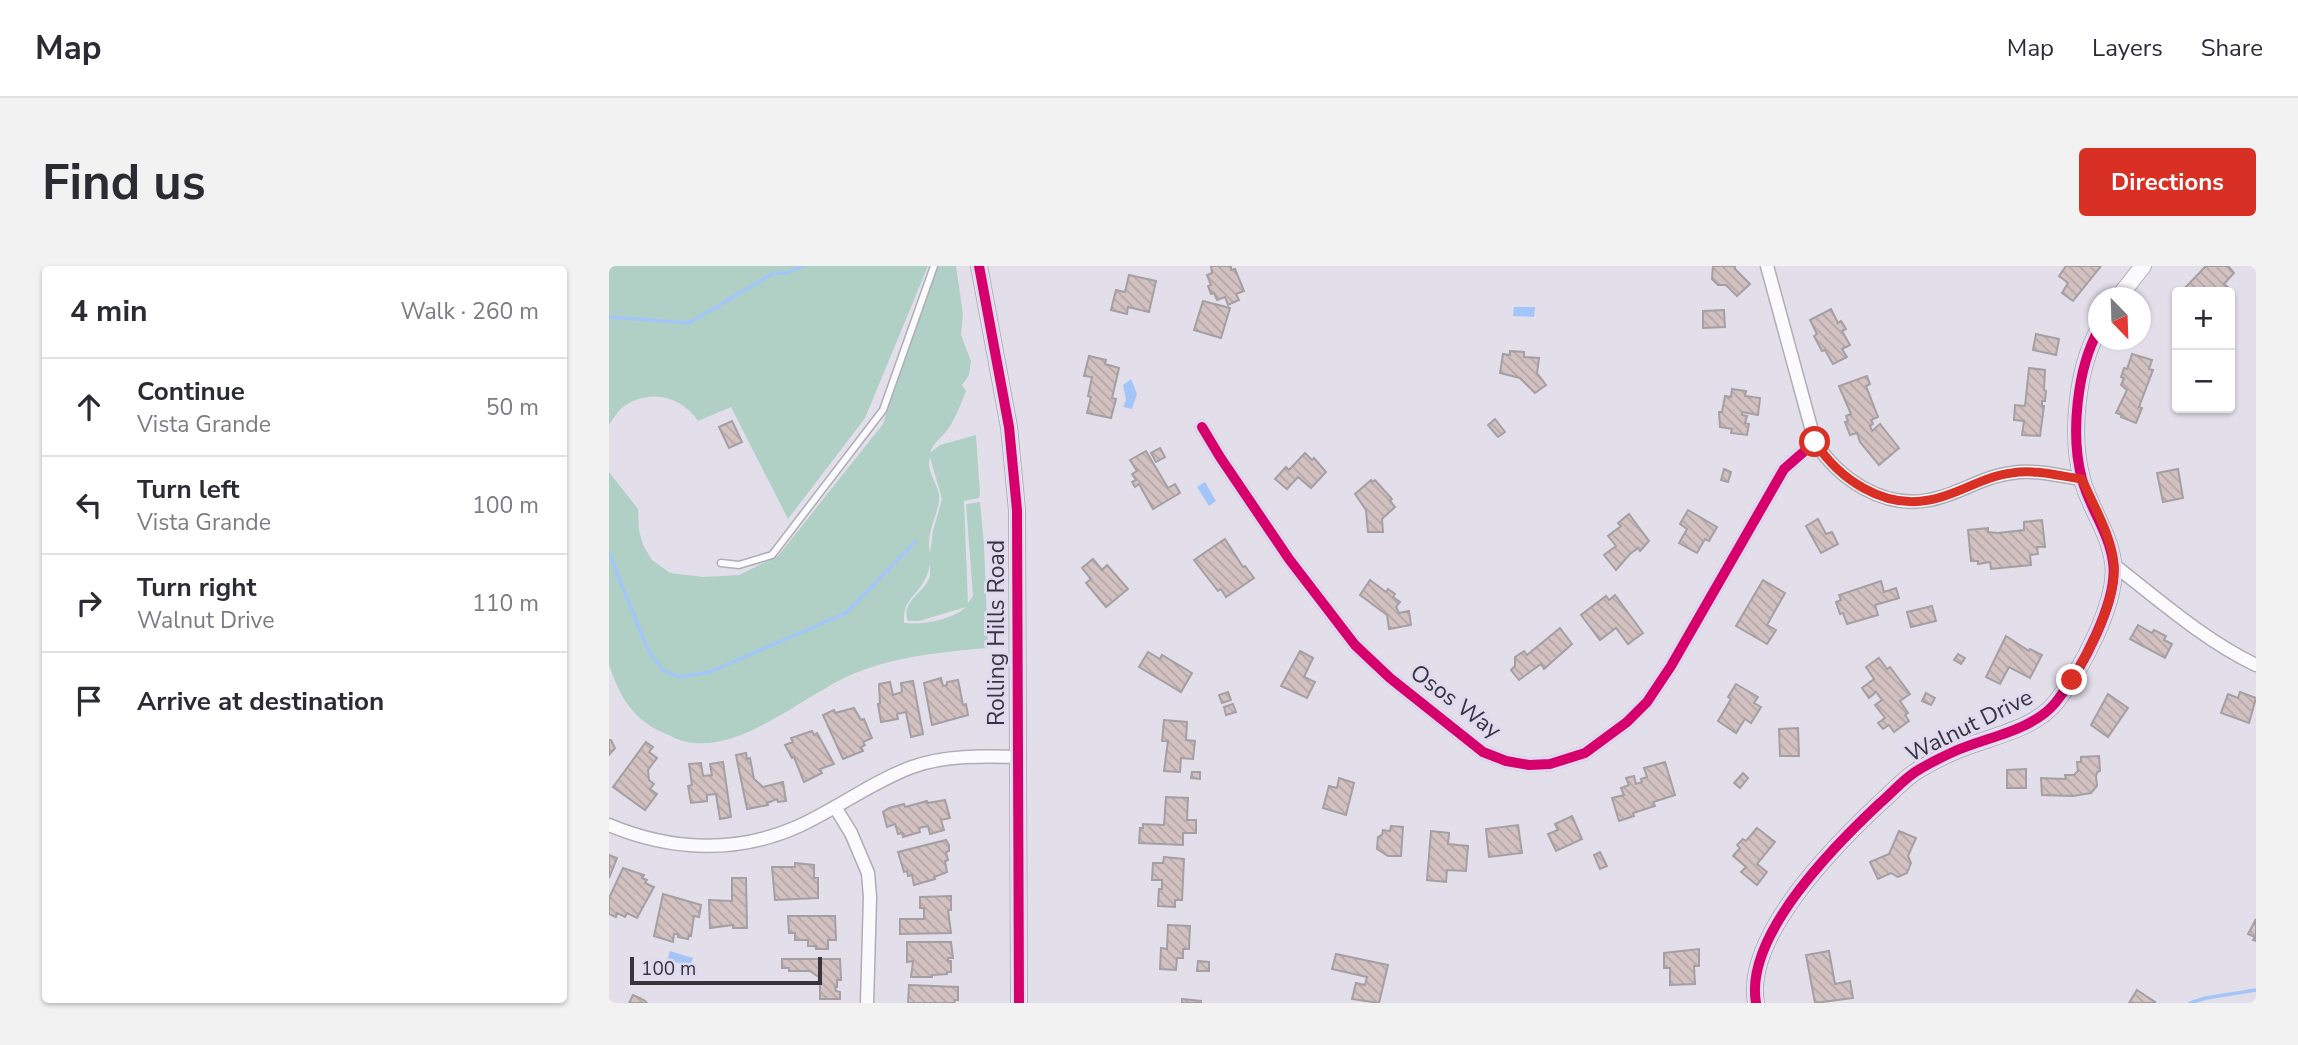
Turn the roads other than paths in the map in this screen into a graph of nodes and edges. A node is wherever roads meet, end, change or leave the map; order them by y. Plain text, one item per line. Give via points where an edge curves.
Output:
1 (935, 266) edge
2 (979, 266) edge
3 (1767, 266) edge
4 (2143, 266) edge
5 (2126, 287) edge
6 (2090, 350) edge
7 (1202, 426) dead end
8 (1815, 442) junction
9 (2082, 479) junction
10 (721, 562) dead end
11 (2114, 565) junction
12 (2256, 665) edge
13 (1018, 757) junction
14 (835, 807) junction
15 (609, 825) edge
16 (867, 1003) edge
17 (1019, 1003) edge
18 (1756, 1003) edge

1 - 10 lane via 883,410 772,555 739,565
2 - 13 street, Rolling Hills Road via 1015,483
3 - 8 street
4 - 5 street
6 - 9 street, Walnut Drive via 2082,369 2077,441
7 - 8 street, Osos Way via 1268,529 1355,645 1483,752 1529,765 1585,753 1647,702 1784,469
8 - 9 street via 1833,466 1859,487 1897,499 1928,501 2028,471
9 - 11 street, Walnut Drive
11 - 12 street via 2188,623
11 - 18 street, Walnut Drive via 2110,596 2088,654 2055,703 2041,716 1917,770 1843,837 1778,919 1765,945
13 - 14 street via 949,758 915,766 880,780
13 - 17 street, Rolling Hills Road
14 - 15 street via 799,826 728,846 666,844
14 - 16 street via 867,873

